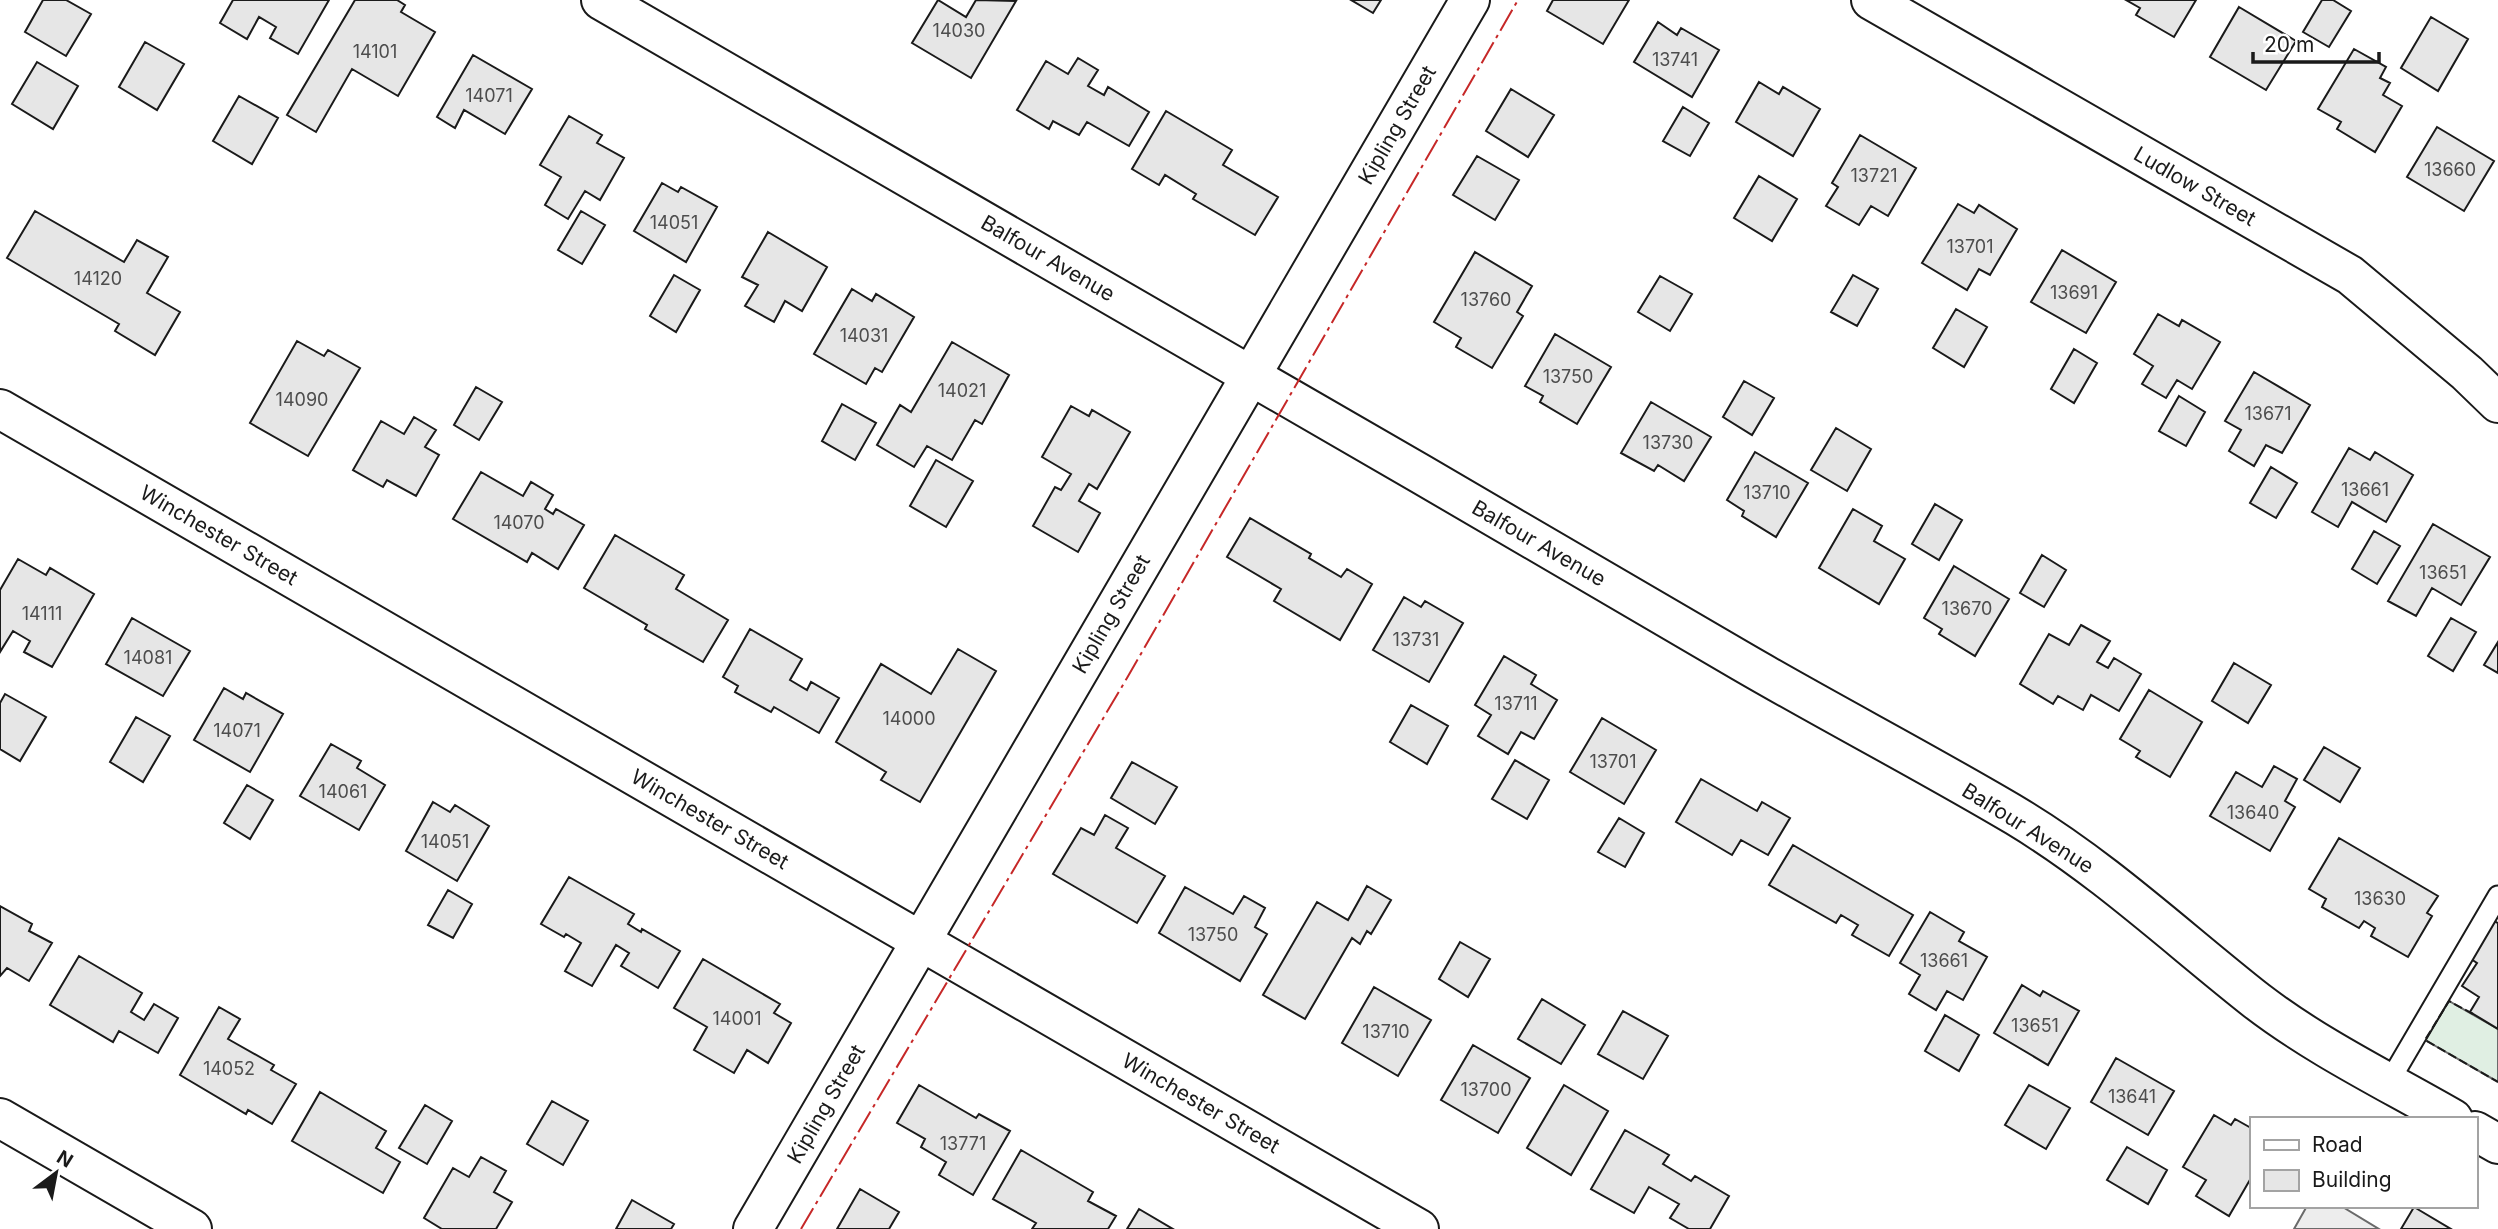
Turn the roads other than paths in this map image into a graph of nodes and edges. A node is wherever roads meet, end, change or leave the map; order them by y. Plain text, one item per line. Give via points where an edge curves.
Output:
1 (601, 0) edge
2 (1470, 0) edge
3 (1871, 0) edge
4 (1253, 376) junction
5 (2498, 403) edge
6 (0, 409) edge
7 (2498, 896) edge
8 (921, 941) junction
9 (2389, 1082) junction
10 (2450, 1117) edge
11 (0, 1118) edge
12 (2477, 1133) edge
13 (2498, 1144) edge
14 (192, 1229) edge
15 (754, 1229) edge
16 (1419, 1229) edge

1 - 4 street, Balfour Avenue
2 - 4 street, Kipling Street
3 - 5 street, Ludlow Street via 2350,275
4 - 8 street, Kipling Street
4 - 9 street, Balfour Avenue via 2069,849 2260,1003
6 - 8 street, Winchester Street
7 - 9 lane
8 - 15 street, Kipling Street
8 - 16 street, Winchester Street
9 - 10 street, Balfour Avenue
11 - 14 street
12 - 13 street

